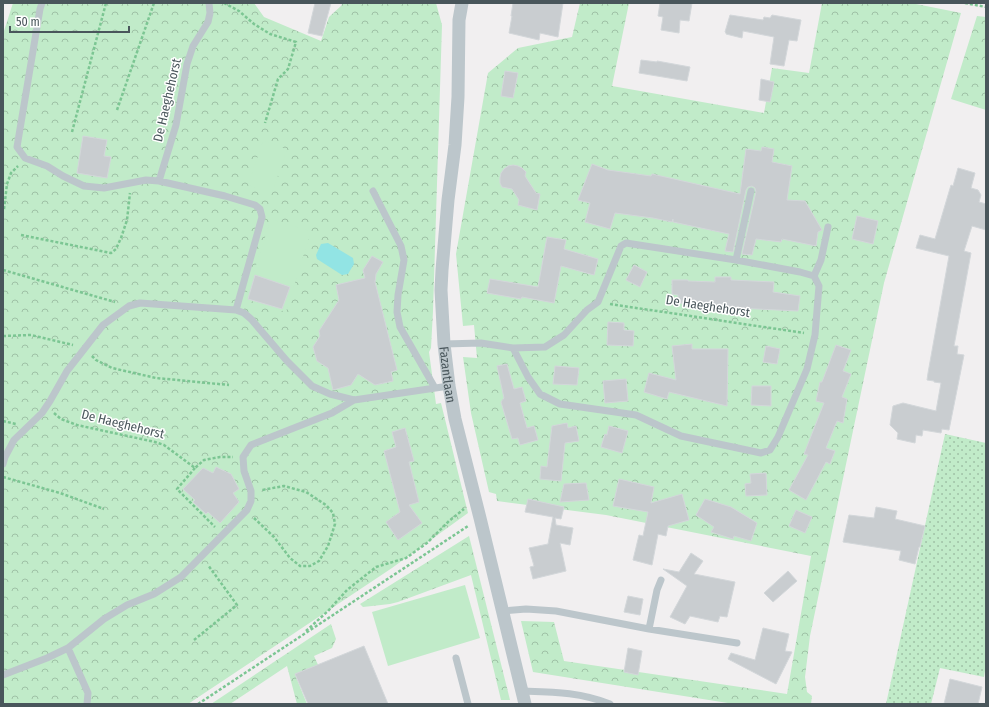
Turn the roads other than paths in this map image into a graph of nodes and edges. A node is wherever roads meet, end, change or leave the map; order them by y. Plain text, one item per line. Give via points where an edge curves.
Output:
1 (42, 3) edge
2 (209, 3) edge
3 (453, 3) edge
4 (462, 3) edge
5 (459, 38) junction
6 (159, 181) junction
7 (373, 191) dead end
8 (751, 191) dead end
9 (828, 227) dead end
10 (736, 260) junction
11 (814, 276) junction
12 (236, 310) junction
13 (444, 344) junction
14 (513, 348) junction
15 (449, 386) junction
16 (435, 388) junction
17 (354, 400) junction
18 (3, 464) edge
19 (662, 580) dead end
20 (503, 611) junction
21 (649, 629) junction
22 (737, 643) dead end
23 (68, 648) junction
24 (456, 658) dead end
25 (3, 676) edge
26 (522, 691) junction
27 (87, 704) edge
28 (468, 704) edge
29 (525, 704) edge
30 (610, 704) edge

1 - 6 lane via 17,147 26,158 84,186 104,188 146,180
2 - 6 lane, De Haeghehorst via 208,22 186,64 176,125
3 - 5 street, Fazantlaan
4 - 5 street, Fazantlaan
5 - 13 street, Fazantlaan via 455,145 442,270
6 - 12 lane via 224,196 255,205 260,209 262,217
7 - 16 lane via 401,246 404,260 398,295 397,312 400,327
8 - 10 lane
9 - 11 lane via 821,260
10 - 11 lane
10 - 14 lane via 626,243 621,246 598,302 587,310 564,336 545,347
11 - 14 lane via 819,286 815,335 807,369 778,437 770,450 761,454 681,436 636,416 560,404 540,394
12 - 17 lane via 251,319 312,386
12 - 18 lane via 140,304 129,306 103,325 84,348 42,413 14,440
13 - 14 lane via 481,342
13 - 15 street, Fazantlaan
15 - 16 lane
15 - 20 street, Fazantlaan
16 - 17 lane
17 - 23 lane via 332,412 251,445 243,457 244,471 251,492 247,510 181,577 104,619
19 - 21 lane via 657,590
20 - 21 lane via 556,611
20 - 26 street, Fazantlaan
21 - 22 lane
23 - 25 lane
23 - 27 lane via 88,693
24 - 28 lane
26 - 29 street, Fazantlaan
26 - 30 lane via 574,694 596,698

